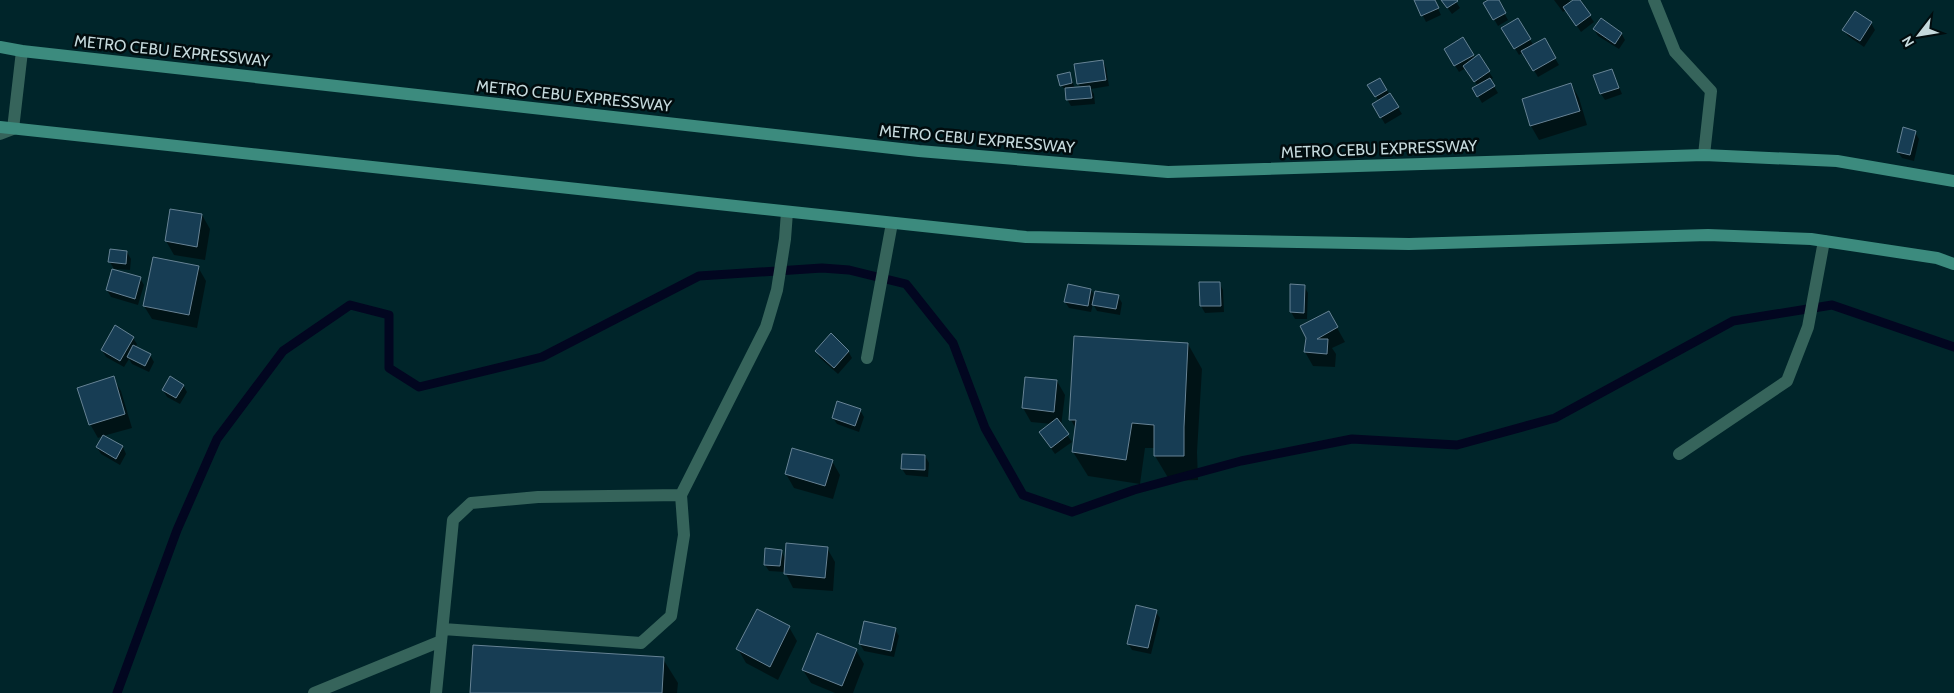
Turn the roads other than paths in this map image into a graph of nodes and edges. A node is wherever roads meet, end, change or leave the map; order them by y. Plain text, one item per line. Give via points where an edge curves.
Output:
1 (1654, 0) edge
2 (0, 47) edge
3 (22, 51) junction
4 (0, 127) edge
5 (14, 129) junction
6 (0, 134) edge
7 (1704, 155) junction
8 (1954, 180) edge
9 (787, 212) junction
10 (892, 223) junction
11 (1824, 241) junction
12 (1954, 264) edge
13 (867, 358) dead end
14 (1680, 454) dead end
15 (681, 495) junction
16 (442, 635) junction
17 (314, 693) edge
18 (436, 693) edge

1 - 7 street via 1675,52 1710,91
2 - 3 main road, METRO CEBU EXPRESSWAY
3 - 5 street
3 - 7 main road, METRO CEBU EXPRESSWAY via 920,151 1168,172
4 - 5 main road
5 - 6 street
5 - 9 main road
7 - 8 main road, METRO CEBU EXPRESSWAY via 1837,161
9 - 10 main road
9 - 15 street via 777,290 766,327
10 - 11 main road via 1036,238 1409,244 1708,236
10 - 13 street
11 - 12 main road via 1937,258
11 - 14 street via 1808,327 1787,381
15 - 16 street via 538,497 471,503 453,520
15 - 16 street via 684,535 671,616 641,643
16 - 17 street
16 - 18 street

